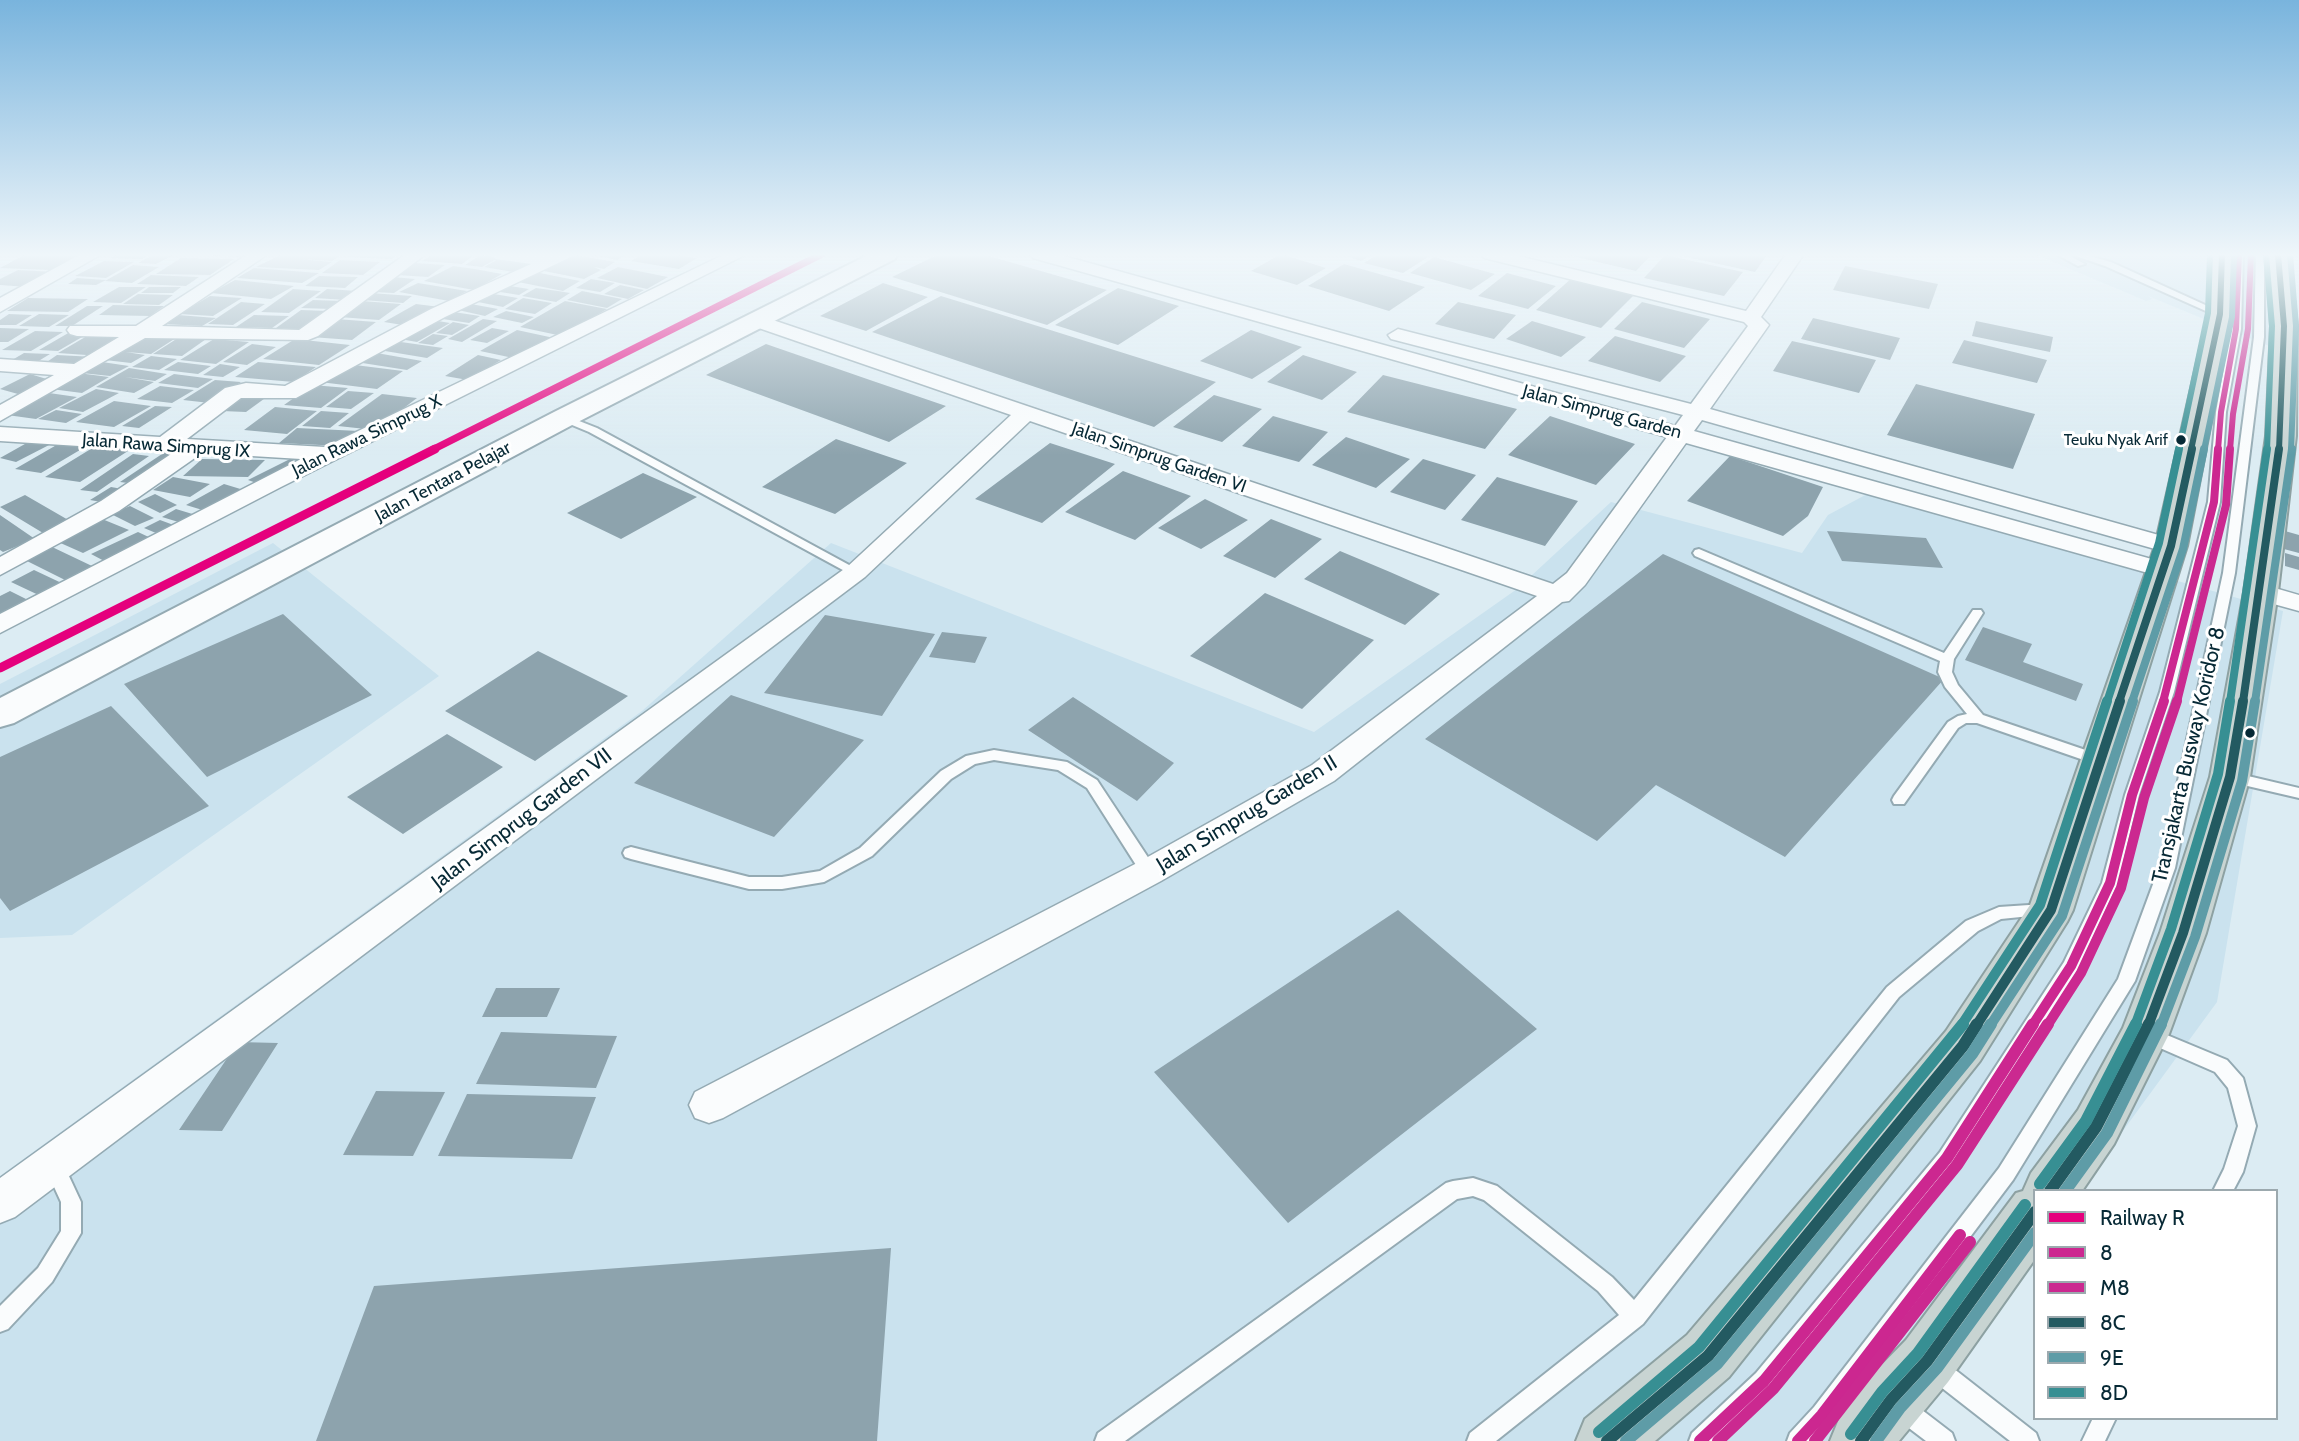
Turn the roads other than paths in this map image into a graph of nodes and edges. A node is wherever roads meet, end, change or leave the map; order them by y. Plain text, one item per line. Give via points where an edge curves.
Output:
1 (157, 321) edge
2 (326, 321) edge
3 (423, 321) edge
4 (601, 321) edge
5 (757, 321) joint
6 (1273, 321) edge
7 (1339, 321) edge
8 (1755, 321) edge
9 (2218, 321) edge
10 (2236, 321) edge
11 (2259, 321) edge
12 (2291, 327) edge
13 (77, 330) dead end
14 (141, 332) junction
15 (0, 365) edge
16 (78, 370) junction
17 (1027, 413) junction
18 (0, 414) edge
19 (564, 418) junction
20 (1689, 423) junction
21 (0, 434) edge
22 (28, 436) junction
23 (164, 445) junction
24 (196, 447) junction
25 (0, 452) edge
26 (332, 454) junction
27 (1699, 553) dead end
28 (2168, 558) junction
29 (0, 566) edge
30 (856, 572) junction
31 (2280, 588) edge
32 (1560, 595) junction
33 (1977, 613) dead end
34 (0, 625) edge
35 (1948, 659) junction
36 (0, 714) edge
37 (1978, 718) junction
38 (2102, 762) junction
39 (2230, 776) junction
40 (2299, 793) edge
41 (1899, 800) dead end
42 (631, 853) dead end
43 (1149, 872) junction
44 (2052, 910) junction
45 (2145, 1034) junction
46 (709, 1105) dead end
47 (53, 1164) junction
48 (2051, 1189) edge
49 (2224, 1189) edge
50 (0, 1203) edge
51 (2033, 1215) edge
52 (1635, 1316) junction
53 (0, 1321) edge
54 (1893, 1401) edge
55 (2104, 1420) edge
56 (1106, 1441) edge
57 (1478, 1441) edge
58 (1607, 1441) edge
59 (1700, 1441) edge
60 (1798, 1441) edge
61 (1944, 1441) edge
62 (2028, 1441) edge
63 (2093, 1441) edge

1 - 14 street
2 - 14 street via 301,336
3 - 23 street via 288,393 246,389 233,393
4 - 26 street, Jalan Rawa Simprug X
5 - 17 street, Jalan Simprug Garden VI
5 - 19 street, Jalan Tentara Pelajar
6 - 20 street, Jalan Simprug Garden
7 - 20 street, Jalan Simprug Garden
8 - 20 street, Jalan Simprug Garden via 1759,326
9 - 28 highway
10 - 59 lane, Transjakarta Busway Koridor 8 via 2221,412 2214,502 2167,692 2132,795 2110,883 2071,966 1947,1158 1764,1381
11 - 60 lane, Transjakarta Busway Koridor 8 via 2229,573 2167,867 2126,981 2006,1174
12 - 31 highway via 2281,436
13 - 14 street
14 - 16 street
15 - 16 street
16 - 18 street
17 - 30 street, Jalan Simprug Garden VII
17 - 32 street, Jalan Simprug Garden VI
19 - 30 lane
19 - 36 street, Jalan Tentara Pelajar
20 - 28 street, Jalan Simprug Garden
20 - 32 street, Jalan Simprug Garden II
21 - 22 street, Jalan Rawa Simprug IX
22 - 23 street, Jalan Rawa Simprug IX
22 - 25 street
23 - 24 street, Jalan Rawa Simprug IX
24 - 26 street, Jalan Rawa Simprug IX
24 - 29 street via 110,506
26 - 34 street, Jalan Rawa Simprug X
27 - 35 lane
28 - 38 highway
30 - 47 street, Jalan Simprug Garden VII
31 - 39 highway
32 - 43 street, Jalan Simprug Garden II via 1323,773
33 - 35 lane
35 - 37 lane via 1945,672 1952,687
37 - 38 lane
37 - 41 lane via 1953,725
38 - 44 highway
39 - 40 lane
39 - 45 highway via 2183,933
42 - 43 lane via 749,883 824,876 866,852 946,775 971,760 994,755 1062,766 1092,785
43 - 46 street, Jalan Simprug Garden II
44 - 52 lane via 1999,913 1972,926 1893,992
44 - 58 highway via 1963,1046 1708,1356
45 - 48 highway via 2096,1127
45 - 49 lane via 2221,1066 2236,1084 2247,1126
47 - 50 street, Jalan Simprug Garden VII
47 - 53 lane via 71,1202 71,1233 45,1275
51 - 54 highway
52 - 56 lane via 1605,1284 1490,1193 1473,1187 1453,1190
52 - 57 lane
54 - 61 lane
54 - 62 lane
55 - 63 lane

